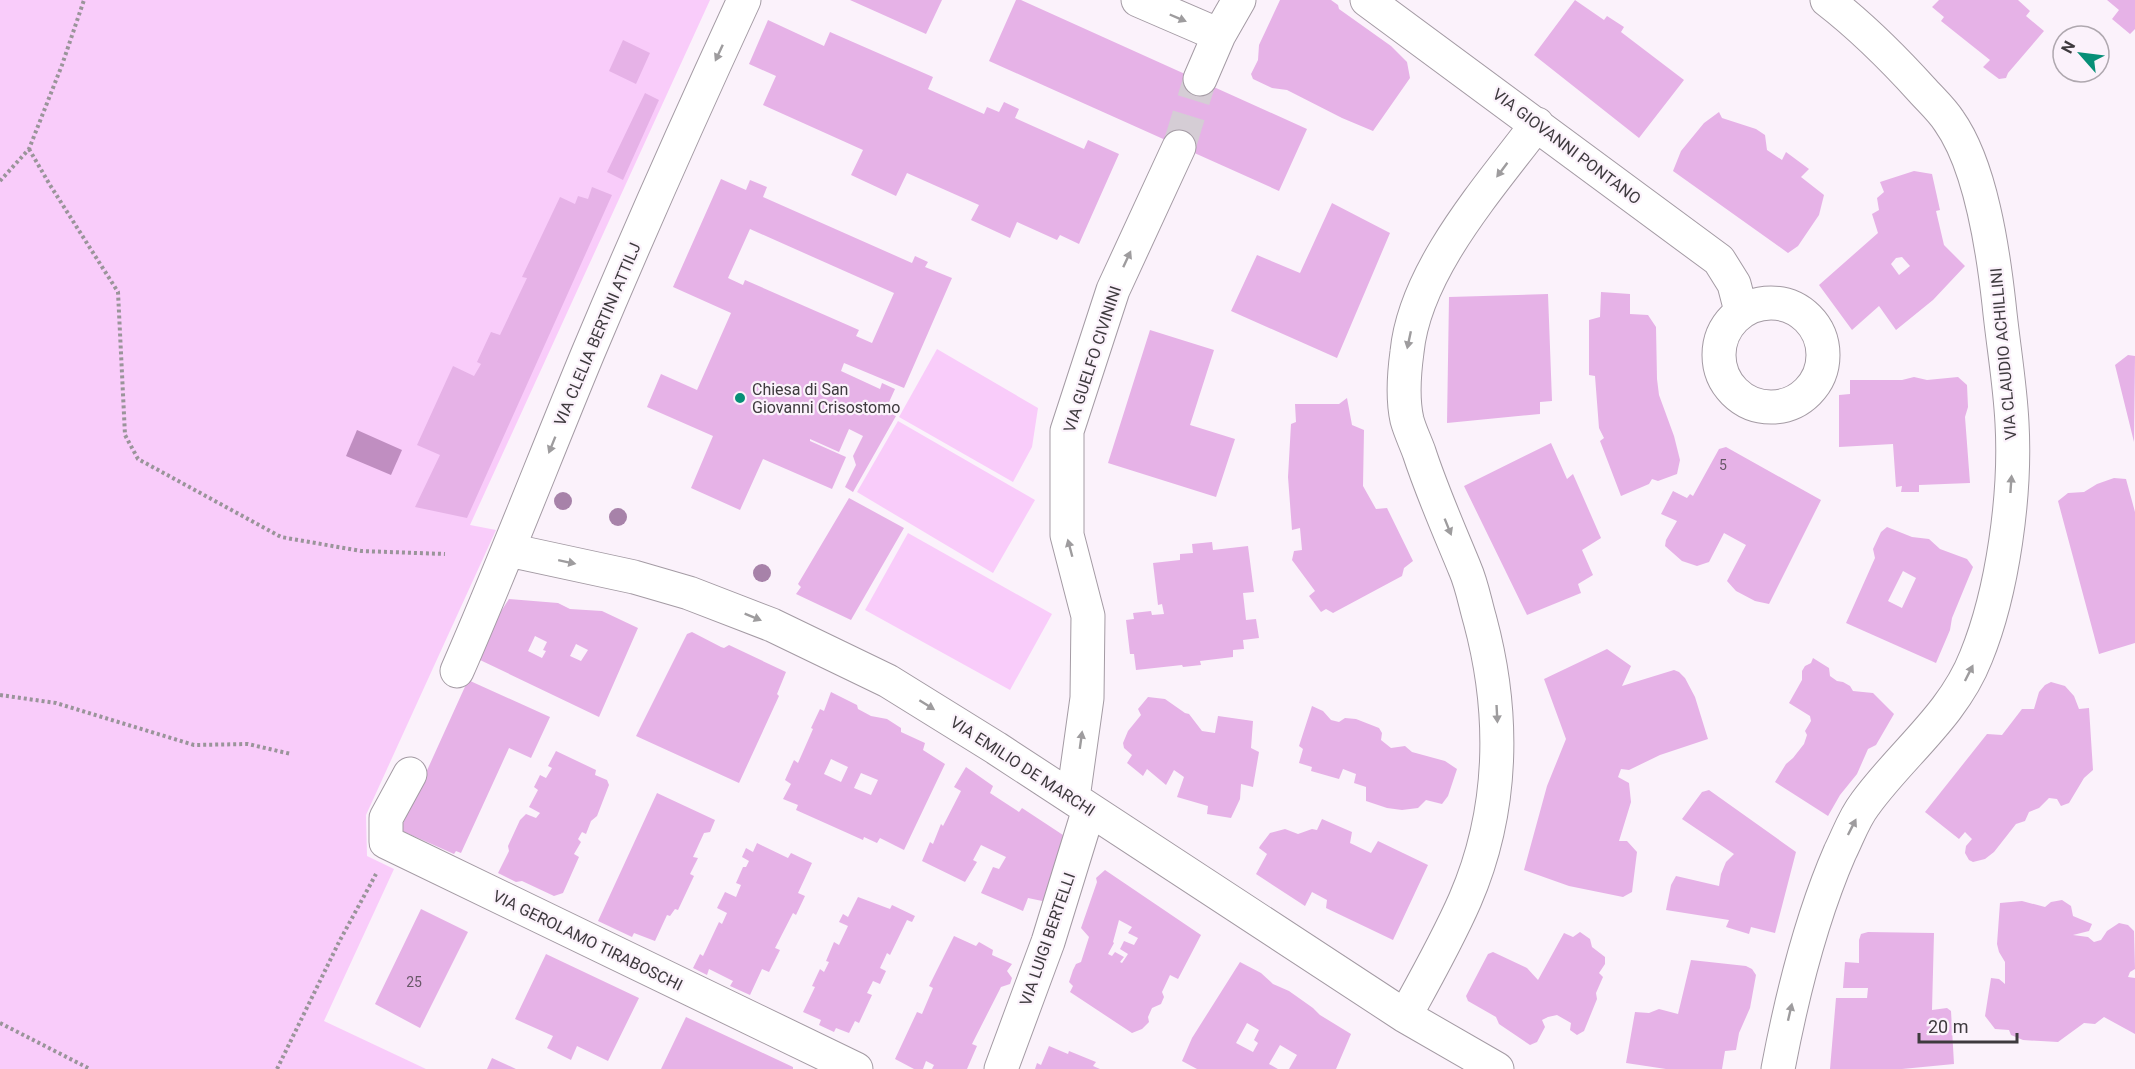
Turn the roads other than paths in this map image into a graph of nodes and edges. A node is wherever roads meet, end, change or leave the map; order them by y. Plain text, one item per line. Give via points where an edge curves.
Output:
1 (744, 0) edge
2 (1138, 0) edge
3 (1239, 0) edge
4 (1367, 0) edge
5 (1827, 0) edge
6 (1219, 35) junction
7 (1200, 79) tunnel mouth
8 (1537, 124) junction
9 (1179, 147) tunnel mouth
10 (1741, 311) dead end
11 (509, 550) junction
12 (457, 671) dead end
13 (410, 774) dead end
14 (1081, 803) junction
15 (1406, 1016) junction
16 (856, 1069) edge
17 (1001, 1069) edge
18 (1497, 1069) edge
19 (1778, 1069) edge

1 -> 11 street, VIA CLELIA BERTINI ATTILJ via 588,353
2 -> 6 street
3 - 6 street
4 - 8 street, VIA GIOVANNI PONTANO
19 -> 5 street, VIA CLAUDIO ACHILLINI via 1811,928 1850,830 1863,806 1960,691 1976,660 1992,608 2007,533 2012,478 2012,423 1995,263 1983,207 1961,141 1949,121 1899,64 1859,24
6 - 7 street
8 - 10 street, VIA GIOVANNI PONTANO via 1719,260 1734,284
8 -> 15 street via 1445,251 1414,317 1407,351 1407,420 1467,574 1493,677 1497,766 1492,815 1466,899
14 -> 9 street, VIA GUELFO CIVININI via 1088,616 1067,535 1067,431 1113,290
11 - 12 street, VIA CLELIA BERTINI ATTILJ
11 -> 14 street, VIA EMILIO DE MARCHI via 665,585 772,625 903,690
13 - 16 street, VIA GEROLAMO TIRABOSCHI via 386,818 386,842
14 - 15 street, VIA EMILIO DE MARCHI
14 - 17 street, VIA LUIGI BERTELLI via 1048,942
15 - 18 street, VIA EMILIO DE MARCHI

